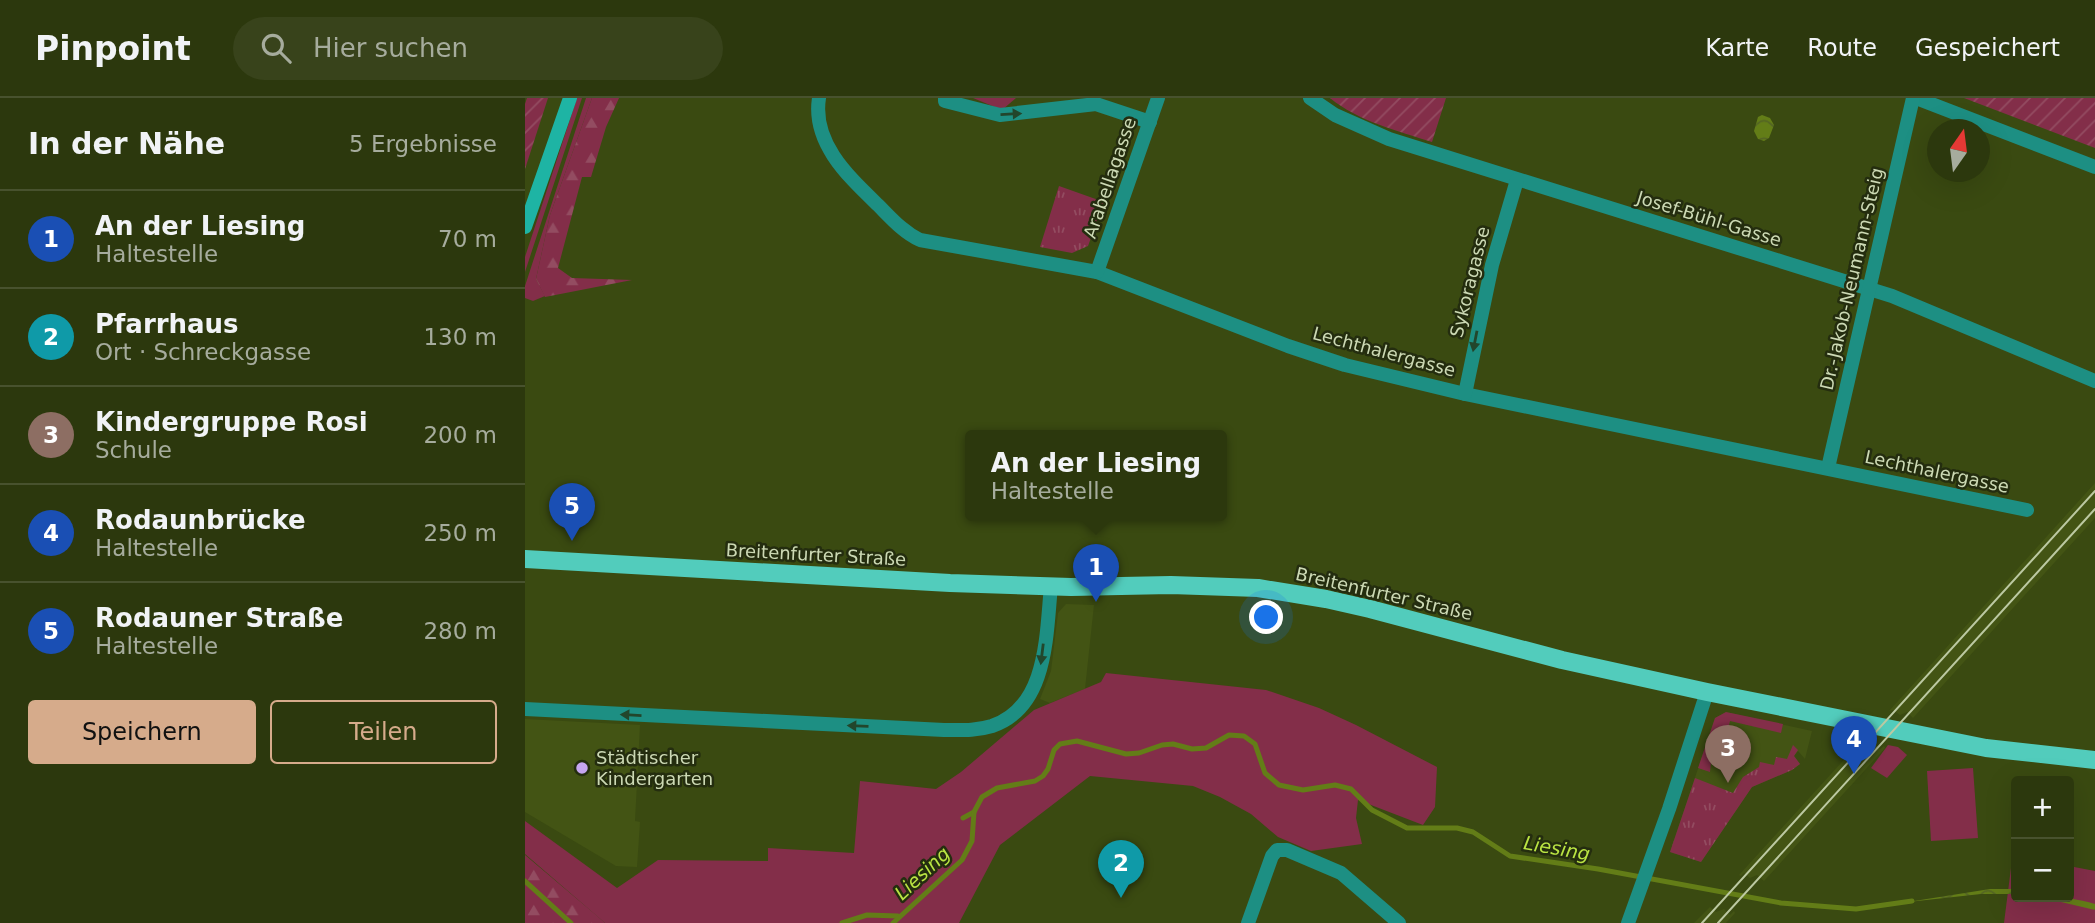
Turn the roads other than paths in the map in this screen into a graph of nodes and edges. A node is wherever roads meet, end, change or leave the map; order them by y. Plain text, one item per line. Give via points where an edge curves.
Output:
1 (570, 98) edge
2 (818, 98) edge
3 (1158, 98) edge
4 (1310, 98) edge
5 (1915, 98) edge
6 (945, 99) edge
7 (1150, 121) junction
8 (2095, 167) edge
9 (1517, 180) junction
10 (525, 227) edge
11 (1097, 272) junction
12 (1868, 288) junction
13 (2095, 381) edge
14 (1465, 394) junction
15 (1828, 468) junction
16 (2027, 510) dead end
17 (525, 559) edge
18 (1051, 586) junction
19 (1707, 692) junction
20 (525, 709) edge
21 (2095, 760) edge
22 (1248, 923) edge
23 (1399, 923) edge
24 (1627, 923) edge

1 - 10 main road
2 - 11 street, Lechthalergasse via 818,119 845,173 909,234 928,242
3 - 7 street, Arabellagasse
4 - 9 street, Josef-Bühl-Gasse via 1335,115 1389,138
5 - 8 street
5 - 12 street, Dr.-Jakob-Neumann-Steig
6 -> 7 street via 1008,115 1096,104
7 - 11 street, Arabellagasse
9 - 12 street, Josef-Bühl-Gasse
9 -> 14 street, Sykoragasse via 1492,265
11 - 14 street, Lechthalergasse via 1345,365
12 - 13 street, Josef-Bühl-Gasse
12 - 15 street, Dr.-Jakob-Neumann-Steig
14 - 15 street, Lechthalergasse
15 - 16 street, Lechthalergasse
17 - 18 main road, Breitenfurter Straße
18 - 19 main road, Breitenfurter Straße via 1183,585 1287,592
18 -> 20 street via 1041,670 1023,704 993,726 943,730
19 - 21 main road, Breitenfurter Straße via 1986,748
19 - 24 street
22 - 23 street via 1277,850 1341,873

